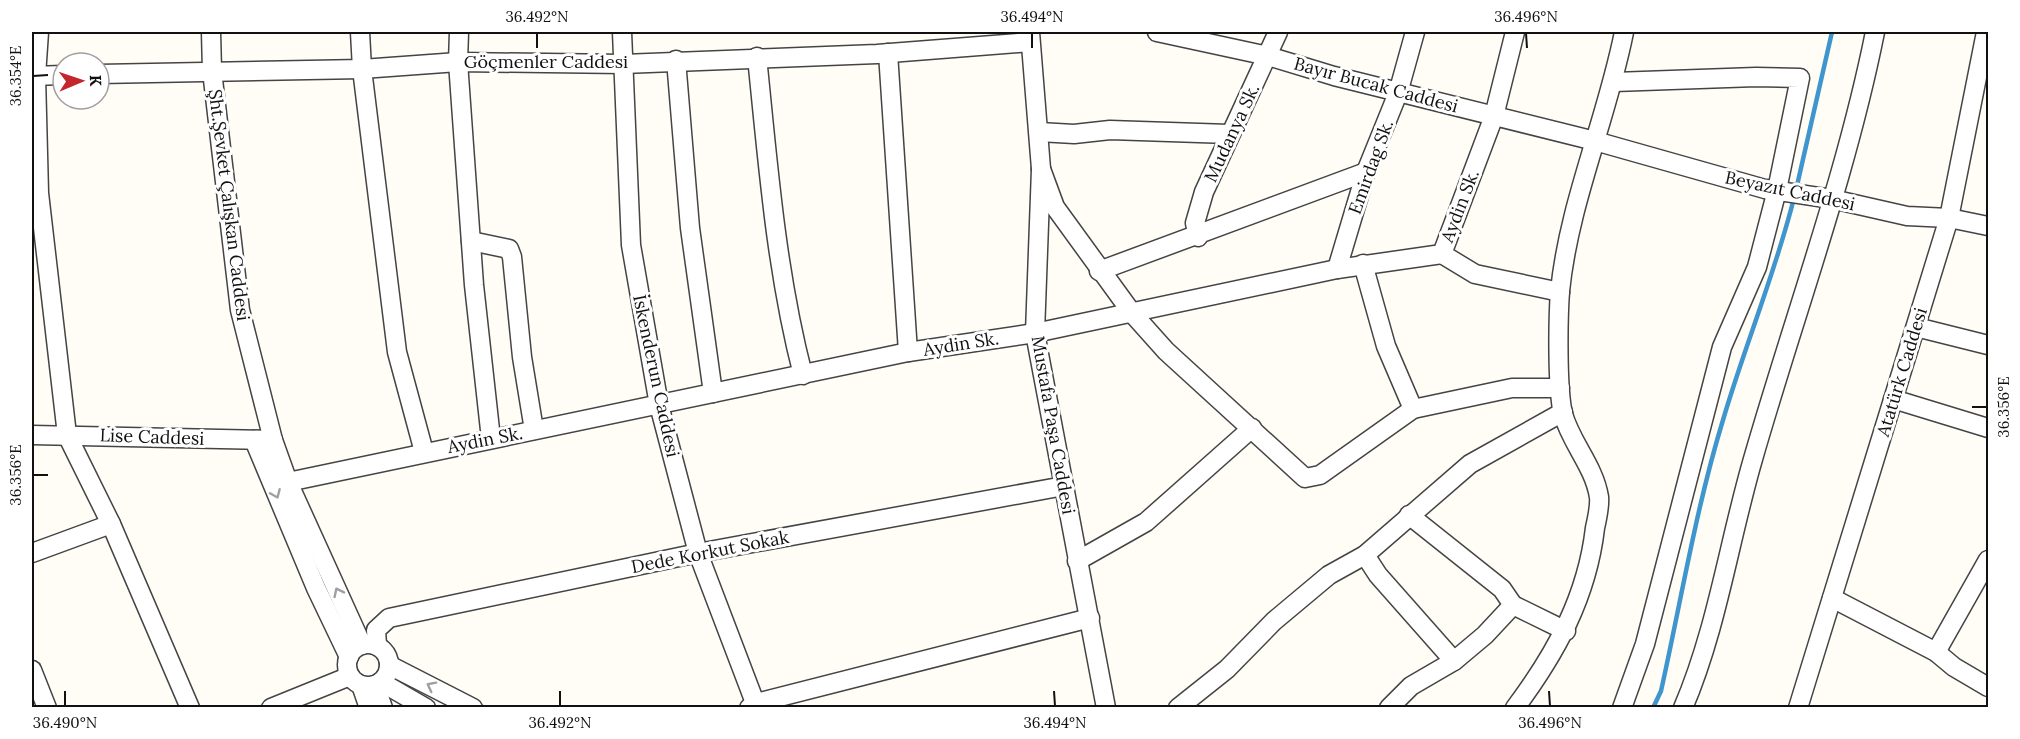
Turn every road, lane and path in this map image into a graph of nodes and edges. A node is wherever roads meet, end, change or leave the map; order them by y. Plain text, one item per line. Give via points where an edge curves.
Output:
1 (39, 32) edge
2 (211, 32) edge
3 (360, 32) edge
4 (459, 32) edge
5 (622, 32) edge
6 (1157, 32) edge
7 (1278, 32) edge
8 (1415, 32) edge
9 (1515, 32) edge
10 (1624, 32) edge
11 (1875, 32) edge
12 (1986, 32) edge
13 (1030, 37) edge
14 (888, 53) junction
15 (1268, 56) junction
16 (758, 57) junction
17 (676, 60) junction
18 (459, 62) junction
19 (623, 64) junction
20 (1984, 67) edge
21 (362, 69) junction
22 (212, 71) junction
23 (111, 74) edge
24 (51, 75) edge
25 (34, 76) edge
26 (1614, 82) junction
27 (1398, 93) junction
28 (1494, 116) junction
29 (1039, 132) junction
30 (1229, 134) junction
31 (1595, 141) junction
32 (1041, 169) junction
33 (1366, 172) junction
34 (1780, 190) junction
35 (1832, 199) junction
36 (1949, 218) junction
37 (1989, 226) edge
38 (1198, 237) junction
39 (471, 241) junction
40 (1442, 254) junction
41 (1363, 264) junction
42 (1337, 268) junction
43 (1099, 271) junction
44 (1560, 292) junction
45 (1132, 313) junction
46 (1916, 327) junction
47 (1035, 333) junction
48 (1989, 345) edge
49 (908, 352) junction
50 (803, 375) junction
51 (1560, 388) junction
52 (712, 393) junction
53 (1893, 399) junction
54 (659, 405) junction
55 (1413, 409) junction
56 (1563, 412) junction
57 (1252, 428) junction
58 (1989, 428) edge
59 (534, 430) junction
60 (32, 435) edge
61 (67, 435) junction
62 (491, 439) junction
63 (254, 440) junction
64 (273, 440) junction
65 (424, 452) junction
66 (288, 482) junction
67 (1064, 486) junction
68 (1409, 515) junction
69 (111, 524) junction
70 (32, 553) edge
71 (698, 553) junction
72 (1365, 555) junction
73 (1989, 560) edge
74 (1077, 561) junction
75 (1832, 598) junction
76 (1513, 605) junction
77 (1090, 618) junction
78 (1566, 631) junction
79 (1936, 652) junction
80 (1454, 661) junction
81 (368, 667) junction
82 (32, 670) edge
83 (1989, 687) edge
84 (754, 706) edge
85 (1686, 706) edge
86 (47, 708) edge
87 (190, 708) edge
88 (271, 708) edge
89 (369, 708) edge
90 (383, 708) edge
91 (426, 708) edge
92 (473, 708) edge
93 (1106, 708) edge
94 (1178, 708) edge
95 (1389, 708) edge
96 (1515, 708) edge
97 (1622, 708) edge
98 (1798, 708) edge

1 - 25 street
2 - 22 street, Şht.Şevket Çalışkan Caddesi
3 - 21 street
4 - 18 street
5 - 19 street, İskenderun Caddesi
6 - 15 street, Bayır Bucak Caddesi
7 - 15 street, Mudanya Sk.
8 - 27 street, Emirdag Sk.
9 - 28 street, Aydin Sk.
10 - 26 street
11 - 35 street via 1860,107
12 - 20 street, Atatürk Caddesi
13 - 14 street, Göçmenler Caddesi
13 - 29 street, Mustafa Paşa Caddesi
14 - 16 street, Göçmenler Caddesi
14 - 49 street
15 - 27 street, Bayır Bucak Caddesi
15 - 30 street, Mudanya Sk.
16 - 17 street, Göçmenler Caddesi
16 - 50 street via 780,267
17 - 19 street, Göçmenler Caddesi
17 - 52 street via 690,228
18 - 19 street, Göçmenler Caddesi
18 - 21 street, Göçmenler Caddesi
18 - 39 street
19 - 54 street, İskenderun Caddesi via 631,246
20 - 36 street, Atatürk Caddesi
21 - 22 street, Göçmenler Caddesi
21 - 65 street via 397,352
22 - 23 street, Göçmenler Caddesi
22 - 64 street, Şht.Şevket Çalışkan Caddesi via 240,310
24 - 25 street
25 - 61 street via 39,193
26 - 31 street
26 - 34 street via 1800,78
27 - 28 street, Bayır Bucak Caddesi
27 - 33 street, Emirdag Sk.
28 - 31 street, Bayır Bucak Caddesi
28 - 40 street, Aydin Sk.
29 - 30 street
29 - 32 street, Mustafa Paşa Caddesi
30 - 38 street, Mudanya Sk. via 1198,213
31 - 34 street, Beyazıt Caddesi
31 - 44 street
32 - 43 street via 1055,207
32 - 47 street, Mustafa Paşa Caddesi
33 - 38 street
33 - 42 street, Emirdag Sk.
34 - 35 street, Beyazıt Caddesi
34 - 97 street via 1757,267 1722,347 1645,644
35 - 36 street, Beyazıt Caddesi via 1907,216
35 - 85 street via 1752,461
36 - 37 street, Beyazıt Caddesi
36 - 46 street, Atatürk Caddesi
38 - 43 street
39 - 59 street via 508,249 512,257
39 - 62 street
40 - 41 street, Aydin Sk.
40 - 44 street via 1475,274
41 - 42 street, Aydin Sk.
41 - 55 street via 1386,346
42 - 45 street, Aydin Sk.
43 - 45 street
44 - 51 street
45 - 47 street, Aydin Sk.
45 - 57 street via 1166,351
46 - 48 street
46 - 53 street, Atatürk Caddesi
47 - 49 street, Aydin Sk.
47 - 67 street, Mustafa Paşa Caddesi
49 - 50 street, Aydin Sk.
50 - 52 street, Aydin Sk.
51 - 55 street via 1512,388
51 - 56 street
52 - 54 street, Aydin Sk.
53 - 58 street
53 - 75 street, Atatürk Caddesi
54 - 59 street, Aydin Sk.
54 - 71 street, İskenderun Caddesi
55 - 57 street via 1320,475 1305,478
56 - 68 street via 1470,464
56 - 78 street via 1587,460 1599,498 1593,552
57 - 74 street via 1146,522
59 - 62 street, Aydin Sk.
60 - 61 street, Lise Caddesi
61 - 63 street, Lise Caddesi
61 - 69 street
62 - 65 street, Aydin Sk.
63 - 64 street, Lise Caddesi
63 -> 81 street via 316,588
64 - 66 street, Şht.Şevket Çalışkan Caddesi
65 - 66 street, Aydin Sk.
81 -> 66 street, Şht.Şevket Çalışkan Caddesi
67 - 71 street, Dede Korkut Sokak
67 - 74 street, Mustafa Paşa Caddesi
68 - 72 street
68 - 76 street via 1502,589
69 - 70 street
69 - 87 street
71 - 81 street, Dede Korkut Sokak via 389,618 376,630
71 - 84 street, İskenderun Caddesi
72 - 80 street
72 - 94 street via 1329,575 1227,669
73 - 79 street
74 - 77 street, Mustafa Paşa Caddesi
75 - 79 street
75 - 98 street, Atatürk Caddesi
76 - 78 street
76 - 80 street
77 - 84 street
77 - 93 street, Mustafa Paşa Caddesi
78 - 96 street
79 - 83 street
80 - 95 street via 1411,686
81 - 88 street
81 - 89 street, Şht.Şevket Çalışkan Caddesi
81 - 90 street, Şht.Şevket Çalışkan Caddesi
81 - 91 street
92 -> 81 street
82 - 86 street

